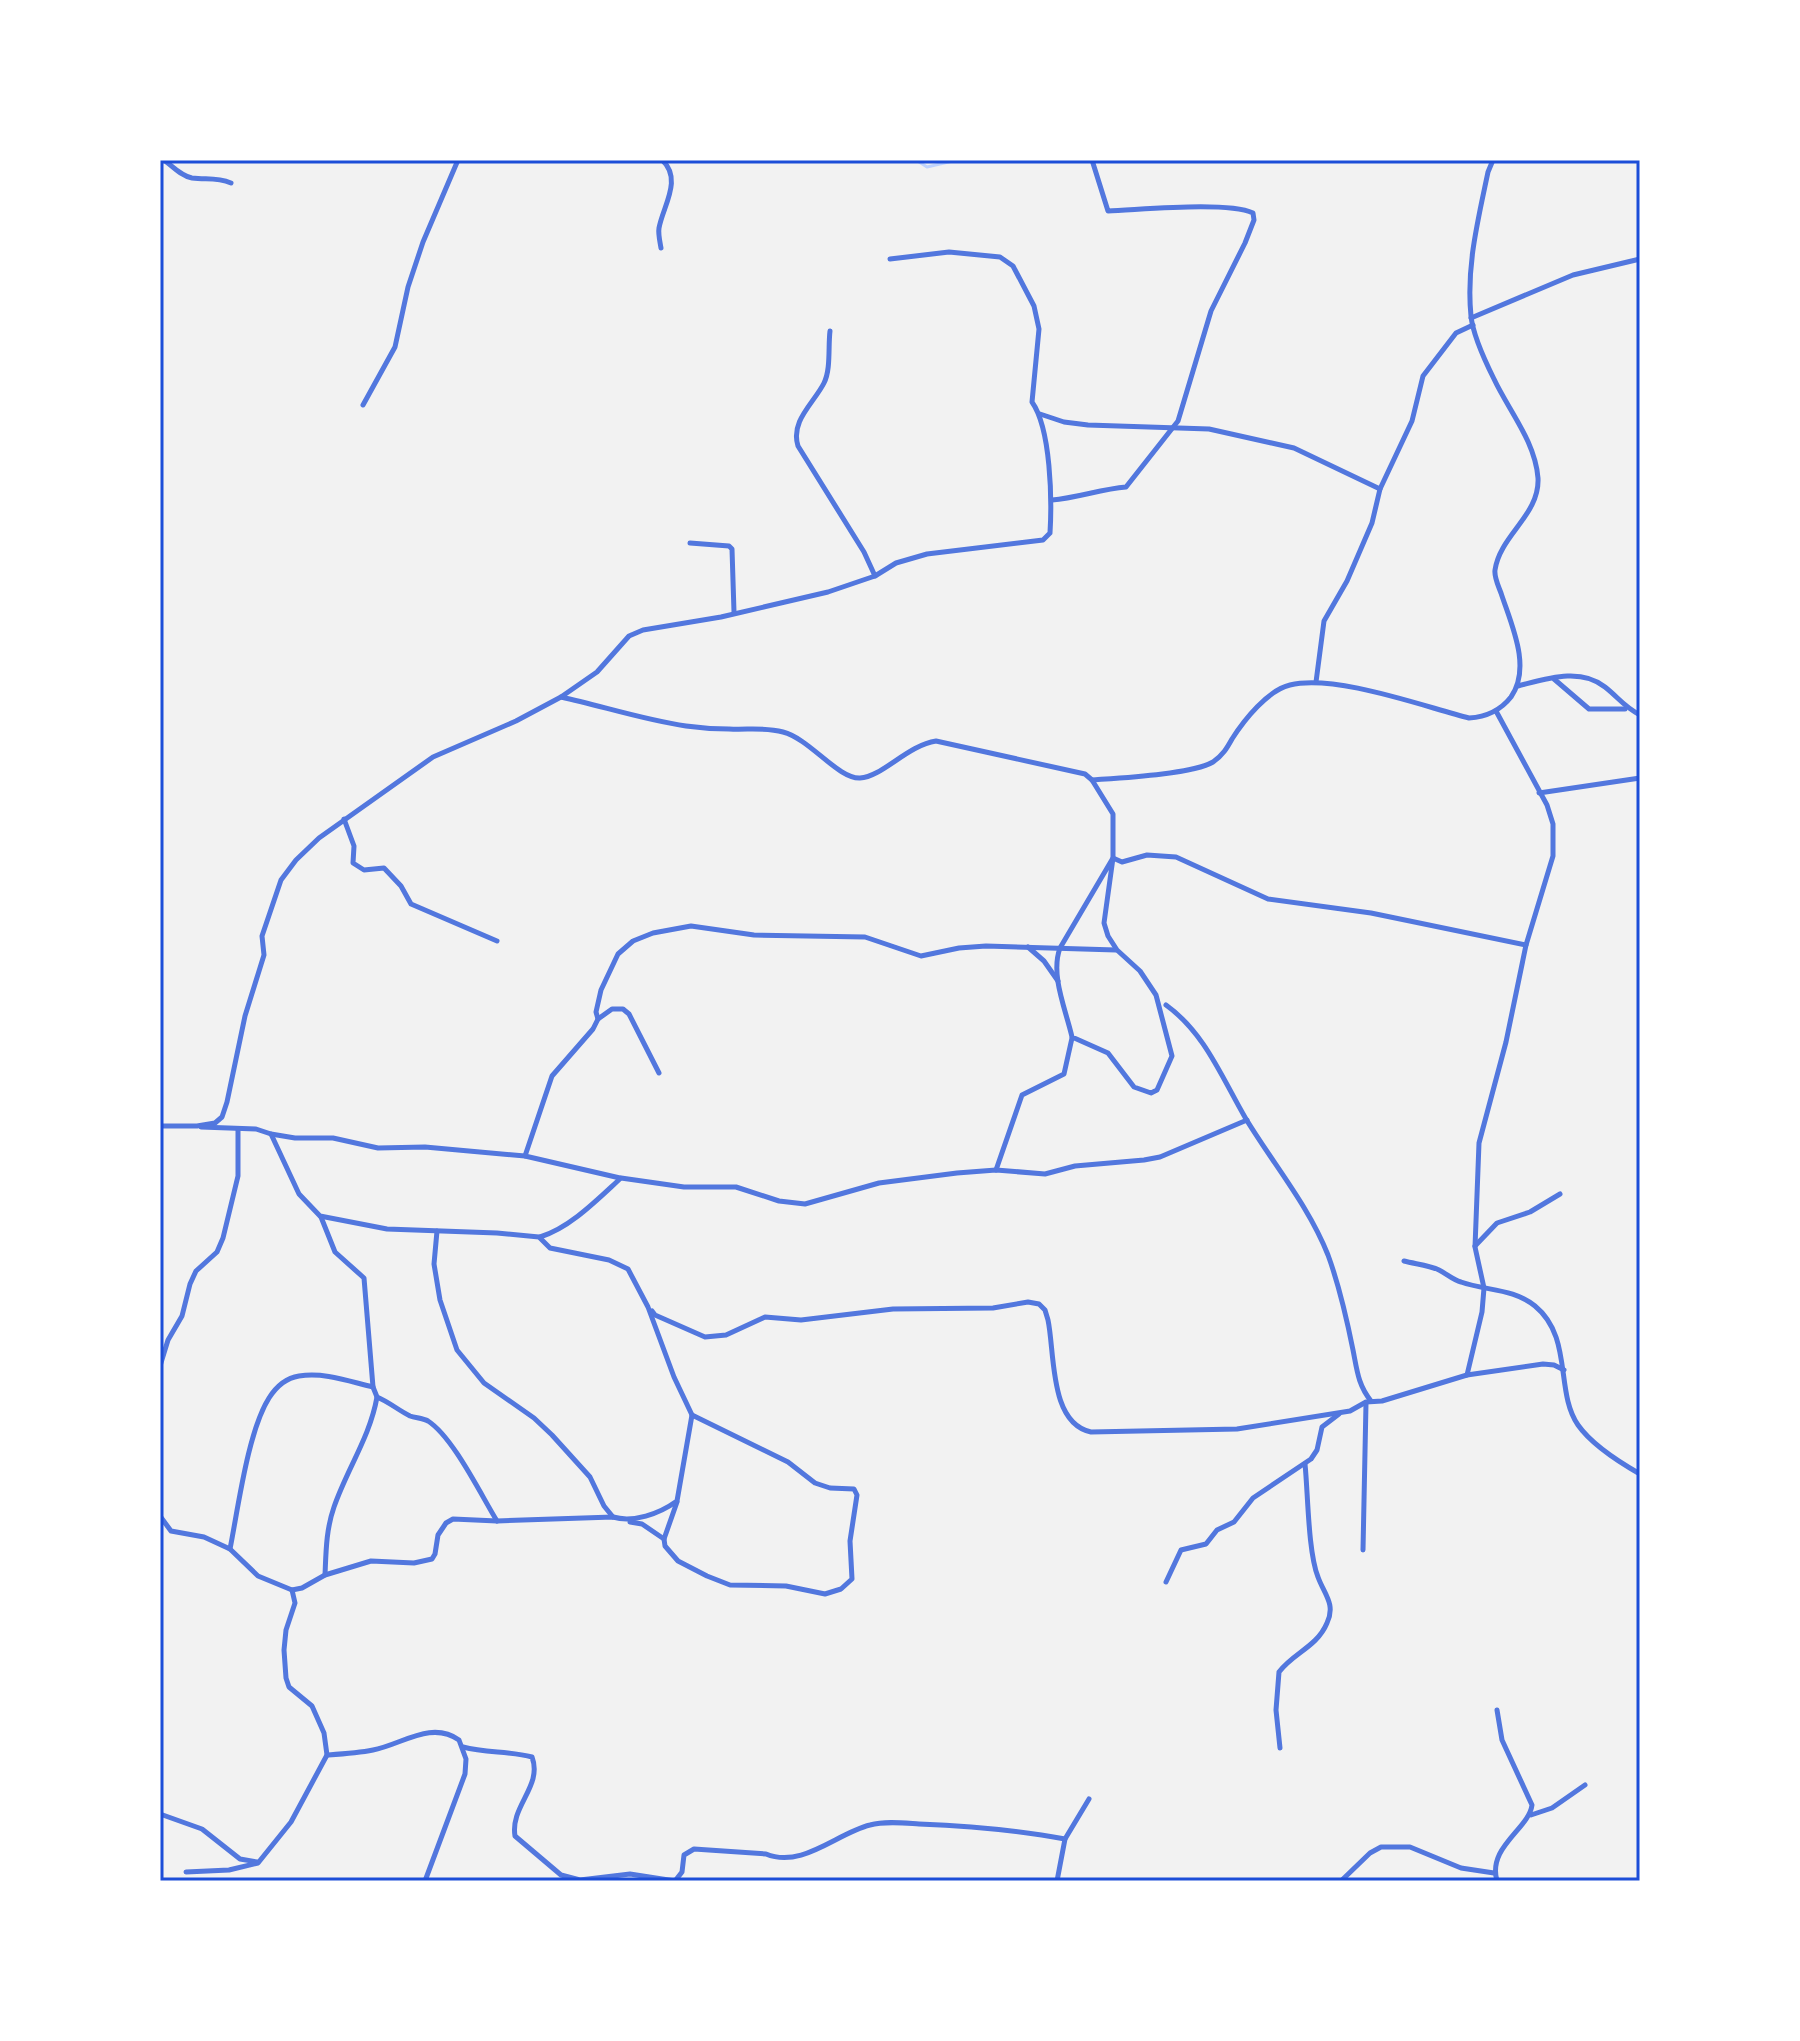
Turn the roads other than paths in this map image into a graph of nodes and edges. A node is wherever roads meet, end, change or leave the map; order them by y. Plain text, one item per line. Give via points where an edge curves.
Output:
1 (164, 160) edge
2 (458, 160) edge
3 (662, 160) edge
4 (1092, 160) edge
5 (1493, 160) edge
6 (231, 183) dead end
7 (661, 248) dead end
8 (890, 259) dead end
9 (1640, 259) edge
10 (1472, 322) junction
11 (830, 331) dead end
12 (363, 405) dead end
13 (1040, 414) junction
14 (1173, 427) junction
15 (1380, 489) junction
16 (1052, 500) junction
17 (690, 543) dead end
18 (875, 576) junction
19 (734, 612) junction
20 (1553, 679) junction
21 (1316, 682) junction
22 (1518, 686) junction
23 (561, 697) junction
24 (1628, 709) junction
25 (1496, 711) junction
26 (1640, 715) edge
27 (1640, 778) edge
28 (1092, 780) junction
29 (1539, 793) junction
30 (344, 819) junction
31 (1113, 858) junction
32 (497, 941) dead end
33 (1526, 945) junction
34 (1028, 947) junction
35 (1060, 948) junction
36 (1117, 950) junction
37 (1059, 982) junction
38 (1166, 1005) dead end
39 (598, 1019) junction
40 (1072, 1037) junction
41 (659, 1073) dead end
42 (1247, 1120) junction
43 (160, 1126) edge
44 (197, 1126) junction
45 (238, 1130) junction
46 (271, 1134) junction
47 (525, 1156) junction
48 (996, 1170) junction
49 (621, 1178) junction
50 (1560, 1194) dead end
51 (320, 1216) junction
52 (437, 1231) junction
53 (539, 1237) junction
54 (1475, 1247) junction
55 (1404, 1261) dead end
56 (1484, 1288) junction
57 (648, 1307) junction
58 (160, 1366) edge
59 (1564, 1370) junction
60 (1467, 1375) junction
61 (373, 1387) junction
62 (377, 1397) junction
63 (1368, 1402) junction
64 (1342, 1412) junction
65 (692, 1415) junction
66 (1305, 1464) junction
67 (1640, 1474) edge
68 (677, 1501) junction
69 (160, 1516) edge
70 (613, 1517) junction
71 (497, 1521) junction
72 (628, 1521) junction
73 (664, 1539) junction
74 (230, 1549) junction
75 (1363, 1550) dead end
76 (325, 1575) junction
77 (1166, 1582) dead end
78 (292, 1590) junction
79 (1497, 1710) dead end
80 (463, 1747) junction
81 (1280, 1748) dead end
82 (327, 1755) junction
83 (1585, 1785) dead end
84 (1089, 1799) dead end
85 (160, 1814) edge
86 (1531, 1815) junction
87 (1065, 1839) junction
88 (258, 1863) junction
89 (186, 1872) dead end
90 (1494, 1873) junction
91 (584, 1880) edge
92 (425, 1881) edge
93 (1057, 1881) edge
94 (1341, 1881) edge
95 (1497, 1881) edge

1 - 6 street via 192,178 218,177
2 - 12 street via 423,242 395,347
3 - 7 street via 669,166 671,185 659,229
4 - 14 street via 1108,211 1199,208 1253,213 1245,243 1211,311 1187,398
5 - 10 street via 1471,255
8 - 13 street via 949,252 1000,257 1013,266 1034,306 1039,329 1031,388
9 - 10 street via 1573,275
10 - 15 street via 1456,333 1423,376 1412,421
10 - 22 street via 1493,378 1536,463 1535,498 1495,573 1515,639
11 - 18 street via 823,384 795,437
13 - 14 street via 1088,425
13 - 16 street
14 - 15 street via 1209,429 1294,448
14 - 16 street via 1126,487
15 - 21 street via 1372,523 1324,621
16 - 18 street via 1050,533 1043,540 927,554
17 - 19 street via 732,549
18 - 19 street
19 - 23 street via 629,636 597,672
20 - 22 street
20 - 24 street via 1589,709
20 - 24 street via 1569,675 1596,681
21 - 25 street via 1469,718
21 - 28 street via 1291,684 1273,694 1212,762 1146,776
22 - 25 street
23 - 28 street via 683,726 763,727 787,733 856,778 936,741 1085,774
23 - 30 street via 433,757
24 - 26 street
25 - 29 street
27 - 29 street
28 - 31 street via 1113,814
29 - 33 street via 1553,824 1553,856
30 - 32 street via 354,846 353,863 364,870 384,868 411,904
30 - 44 street via 281,880 262,936 264,955 222,1117
31 - 33 street via 1185,859 1268,899 1371,913
31 - 35 street
31 - 36 street via 1104,923
33 - 54 street via 1479,1143
34 - 35 street
34 - 37 street
34 - 39 street via 959,948 921,956 865,937 754,935 691,926 653,933 618,954 601,990
35 - 36 street
35 - 37 street
36 - 40 street via 1140,971 1160,1007 1172,1056 1157,1090 1134,1087 1108,1053
37 - 40 street
38 - 42 street via 1185,1019 1211,1055
39 - 41 street via 612,1009 629,1014
39 - 47 street via 552,1076
40 - 48 street via 1064,1074 1022,1095
42 - 48 street via 1160,1157 1045,1174
42 - 63 street via 1302,1201 1328,1256 1357,1377
43 - 44 street
44 - 45 street
45 - 46 street
45 - 58 street via 238,1176 223,1238 217,1252 196,1271
46 - 47 street via 333,1138 378,1148
46 - 51 street via 299,1194
47 - 49 street
48 - 49 street via 879,1183 805,1204 736,1187 684,1187
49 - 53 street via 560,1227
50 - 54 street via 1497,1223
51 - 52 street via 387,1229
51 - 61 street via 335,1252 364,1278
52 - 53 street
52 - 70 street via 434,1264 440,1300 457,1350 484,1383 552,1435 590,1477
53 - 57 street via 550,1248 628,1269
54 - 56 street
55 - 56 street
56 - 59 street via 1515,1293 1543,1314 1558,1342
56 - 60 street
57 - 64 street via 655,1315 713,1338 765,1317 801,1320 1028,1302 1045,1310 1058,1396 1081,1429 1237,1429
57 - 65 street
59 - 60 street via 1543,1364
59 - 67 street via 1579,1426
60 - 63 street
61 - 62 street
61 - 74 street via 321,1374 296,1376 271,1395 248,1461
62 - 71 street via 428,1421 444,1437
62 - 76 street via 367,1436 333,1508
63 - 64 street
63 - 75 street
64 - 66 street via 1322,1427 1317,1450
65 - 68 street
65 - 73 street via 788,1462 815,1483 854,1489 853,1574 832,1594 730,1585 678,1561
66 - 77 street via 1253,1498 1206,1544 1181,1550
66 - 81 street via 1317,1576 1328,1594 1330,1611 1316,1640 1279,1672
68 - 72 street
68 - 73 street
69 - 74 street via 171,1531
70 - 71 street
70 - 72 street
71 - 76 street via 446,1523 432,1559 371,1561
72 - 73 street
74 - 78 street via 258,1576
76 - 78 street
78 - 82 street via 286,1678 312,1706
79 - 86 street via 1502,1740 1529,1795
80 - 82 street via 440,1731 372,1750
80 - 91 street via 532,1757 535,1778 514,1826 515,1836 561,1875
80 - 92 street via 465,1774
82 - 88 street via 286,1830
83 - 86 street via 1552,1808
84 - 87 street
85 - 88 street via 202,1829 240,1859
86 - 90 street via 1504,1846
87 - 91 street via 944,1825 872,1825 822,1848 777,1859 694,1849 684,1855 675,1881 630,1874
87 - 93 street
88 - 89 street
90 - 94 street via 1461,1868 1410,1847 1381,1847
90 - 95 street

